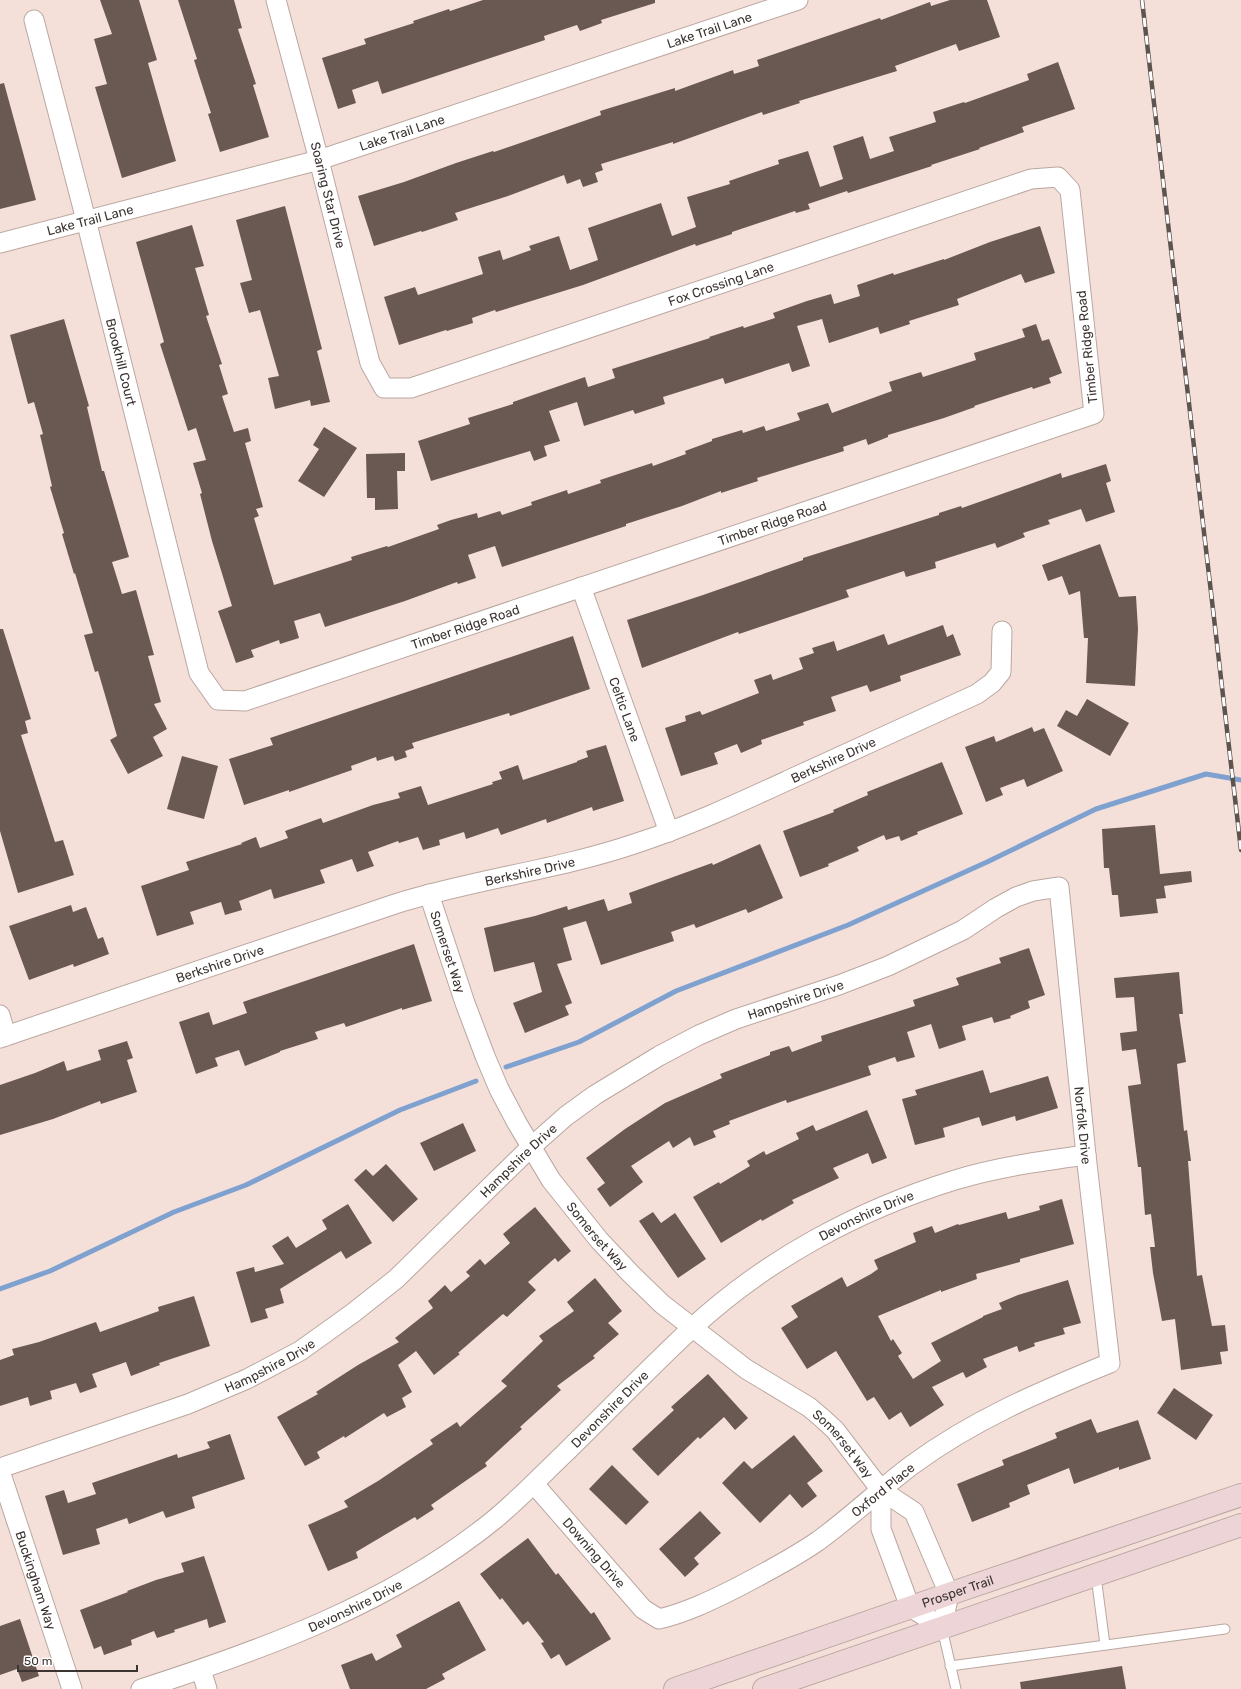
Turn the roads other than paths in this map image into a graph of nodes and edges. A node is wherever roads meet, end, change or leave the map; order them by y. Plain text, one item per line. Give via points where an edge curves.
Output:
1 (276, 0) edge
2 (798, 0) edge
3 (34, 20) dead end
4 (319, 160) junction
5 (1058, 177) joint
6 (86, 220) junction
7 (0, 242) edge
8 (384, 388) joint
9 (581, 587) junction
10 (1002, 631) dead end
11 (218, 700) joint
12 (669, 832) junction
13 (1059, 886) joint
14 (429, 894) junction
15 (0, 1014) edge
16 (3, 1037) edge
17 (531, 1147) junction
18 (1086, 1154) junction
19 (692, 1328) junction
20 (1110, 1363) joint
21 (0, 1468) edge
22 (0, 1471) edge
23 (534, 1484) junction
24 (882, 1490) junction
25 (1241, 1495) edge
26 (1241, 1526) edge
27 (1096, 1576) junction
28 (949, 1594) junction
29 (910, 1607) junction
30 (659, 1619) joint
31 (942, 1626) junction
32 (1226, 1629) dead end
33 (1105, 1645) junction
34 (950, 1666) junction
35 (201, 1670) junction
36 (72, 1689) edge
37 (141, 1689) edge
38 (207, 1689) edge
39 (675, 1689) edge
40 (764, 1689) edge
41 (956, 1689) edge

1 - 4 street, Soaring Star Drive
2 - 4 street, Lake Trail Lane
3 - 6 street, Brookhill Court
4 - 6 street, Lake Trail Lane
4 - 8 street, Soaring Star Drive via 370,363
5 - 8 street, Fox Crossing Lane via 1031,179 411,388
5 - 9 street, Timber Ridge Road via 1070,190 1094,414
6 - 7 street, Lake Trail Lane
6 - 11 street, Brookhill Court via 199,673
9 - 11 street, Timber Ridge Road via 245,701
9 - 12 street, Celtic Lane
10 - 12 street, Berkshire Drive via 1001,672 992,683 977,694 726,809
12 - 14 street, Berkshire Drive via 569,863
13 - 17 street, Hampshire Drive via 1016,898 963,930 888,966 736,1019 699,1035 653,1059 595,1095
13 - 18 street, Norfolk Drive
14 - 16 street, Berkshire Drive
14 - 17 street, Somerset Way via 474,1031 499,1089
15 - 16 street
17 - 19 street, Somerset Way via 551,1180 599,1240 630,1274
17 - 21 street, Hampshire Drive via 396,1279 300,1351 247,1379 188,1404
18 - 19 street, Devonshire Drive via 1011,1166 956,1179 877,1209 797,1249 758,1274
18 - 20 street, Norfolk Drive
19 - 23 street, Devonshire Drive
19 - 24 street, Somerset Way via 746,1370 809,1407 822,1418 835,1430
20 - 24 street, Oxford Place via 1010,1406 945,1444
22 - 36 street, Buckingham Way
23 - 30 street, Downing Drive via 643,1609
23 - 35 street, Devonshire Drive via 473,1535 404,1581 312,1628
24 - 28 street, Somerset Way via 914,1512
24 - 29 street, Somerset Way via 881,1530
24 - 30 street, Oxford Place via 817,1542 783,1563 716,1598
25 - 28 main road, Prosper Trail
26 - 27 main road
27 - 31 main road
27 - 33 lane
28 - 29 main road, Prosper Trail
28 - 31 street
29 - 31 street
29 - 39 main road, Prosper Trail
31 - 34 lane
31 - 40 main road
32 - 33 lane
33 - 34 lane
34 - 41 lane
35 - 37 street, Devonshire Drive
35 - 38 street

